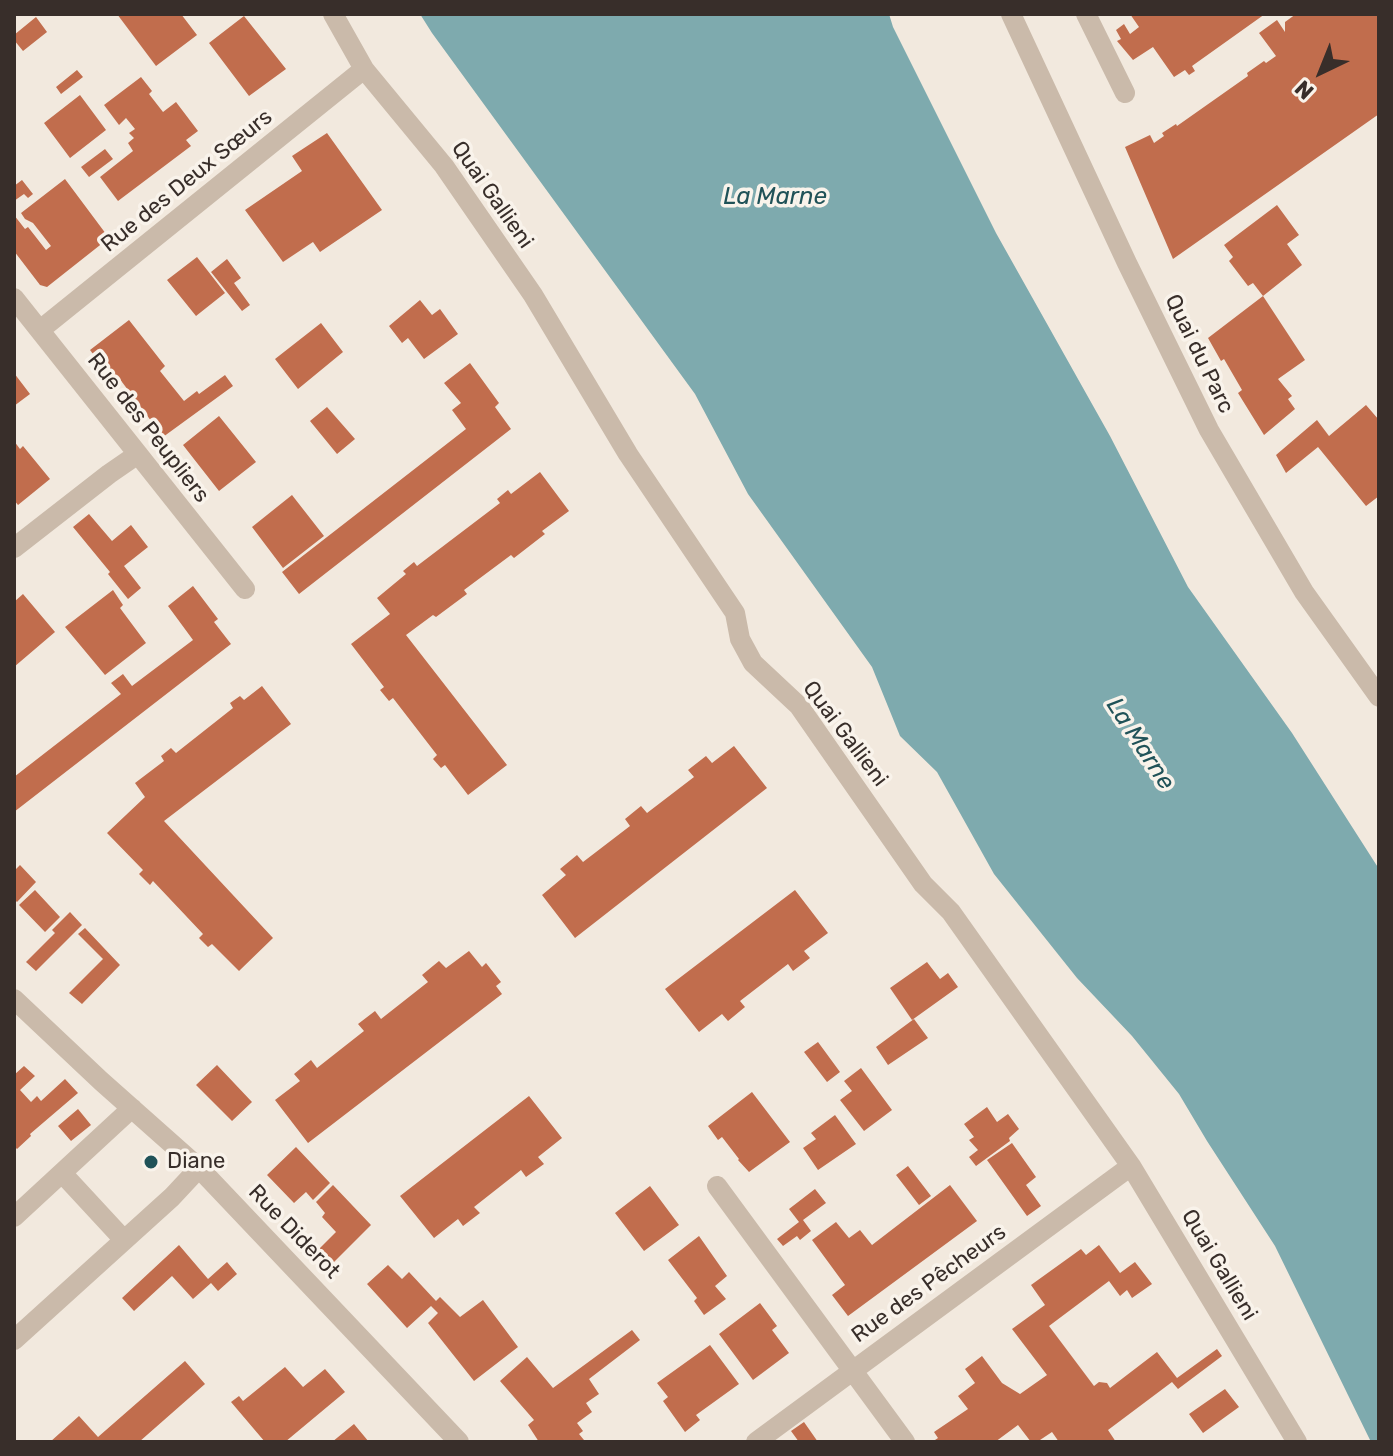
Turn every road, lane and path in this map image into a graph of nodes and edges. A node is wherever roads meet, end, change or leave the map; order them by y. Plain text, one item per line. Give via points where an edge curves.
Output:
1 (333, 14) edge
2 (1011, 14) edge
3 (1086, 14) edge
4 (364, 69) junction
5 (1125, 93) dead end
6 (14, 298) edge
7 (40, 330) junction
8 (138, 454) junction
9 (14, 548) edge
10 (245, 589) dead end
11 (1379, 697) edge
12 (14, 999) edge
13 (132, 1108) junction
14 (1131, 1166) junction
15 (199, 1168) junction
16 (62, 1173) junction
17 (717, 1186) dead end
18 (14, 1217) edge
19 (124, 1240) junction
20 (14, 1340) edge
21 (852, 1370) junction
22 (459, 1442) edge
23 (756, 1442) edge
24 (905, 1442) edge
25 (1297, 1442) edge

1 - 4 street, Quai Gallieni
2 - 11 street, Quai du Parc via 1209,430 1304,592
3 - 5 street
4 - 7 street, Rue des Deux Sœurs
4 - 14 street, Quai Gallieni via 444,166 533,295 628,454 735,613 740,639 753,663 799,706
6 - 7 street, Rue des Peupliers
7 - 8 street, Rue des Peupliers
8 - 9 street
8 - 10 street, Rue des Peupliers
12 - 13 street, Rue Diderot
13 - 15 street, Rue Diderot
13 - 16 street
14 - 21 street, Rue des Pêcheurs
14 - 25 street, Quai Gallieni
15 - 19 street
15 - 22 street, Rue Diderot
16 - 18 street
16 - 19 street
17 - 21 street
19 - 20 street
21 - 23 street, Rue des Pêcheurs
21 - 24 street

